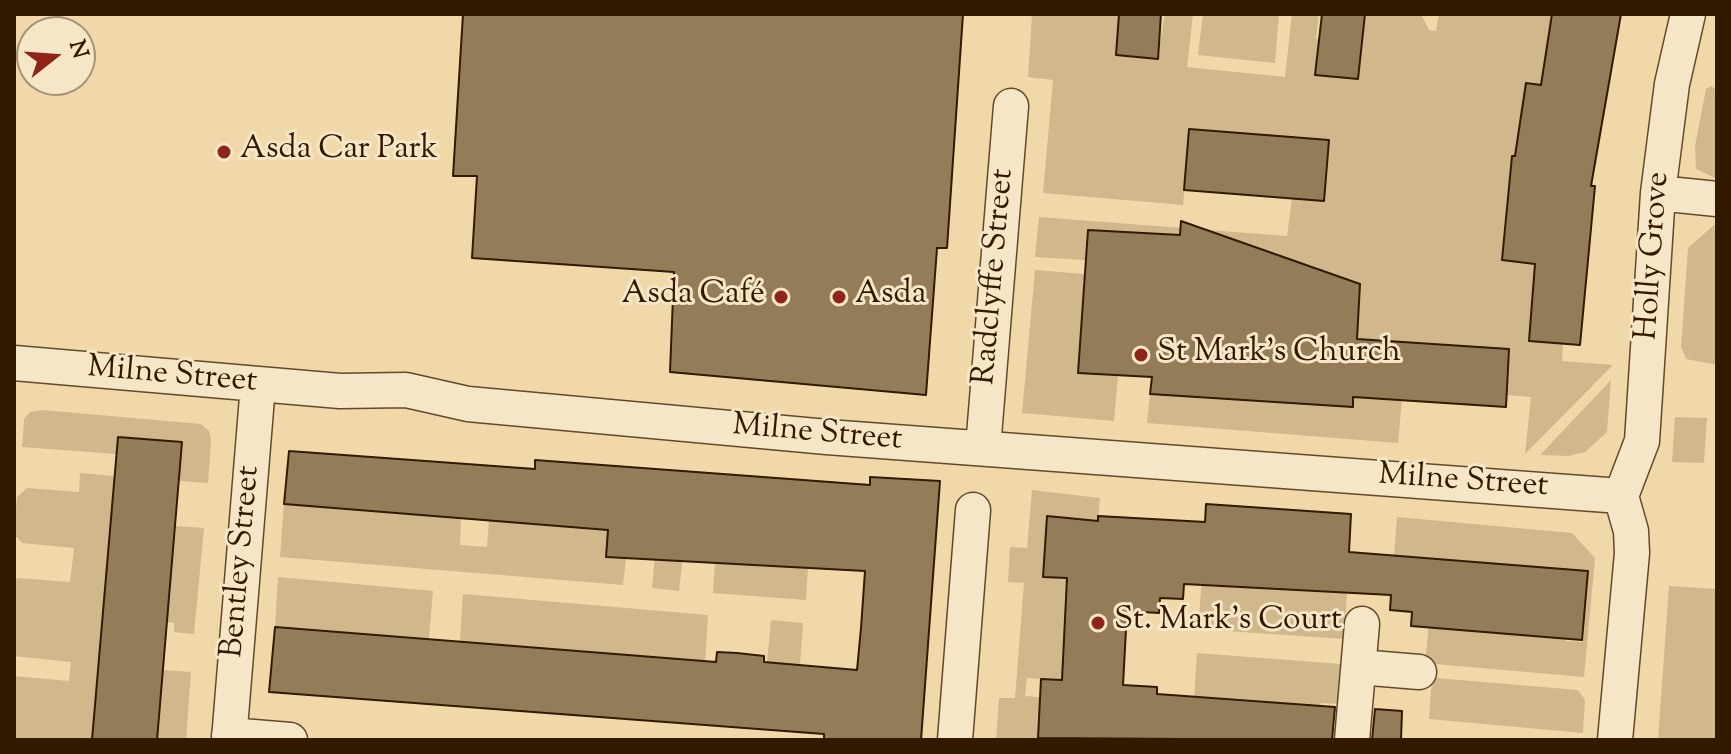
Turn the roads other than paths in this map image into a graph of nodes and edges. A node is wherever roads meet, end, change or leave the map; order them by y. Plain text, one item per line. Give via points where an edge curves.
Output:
1 (1688, 14) edge
2 (1011, 106) dead end
3 (1658, 193) junction
4 (1717, 199) edge
5 (14, 363) edge
6 (258, 385) junction
7 (983, 448) junction
8 (1621, 496) junction
9 (973, 510) dead end
10 (1362, 624) dead end
11 (1359, 667) junction
12 (1419, 672) dead end
13 (229, 737) edge
14 (290, 740) edge
15 (955, 740) edge
16 (1352, 740) edge
17 (1615, 740) edge

1 - 3 street, Holly Grove via 1672,84
2 - 7 street, Radclyffe Street
3 - 4 street
3 - 8 street, Holly Grove via 1642,441
5 - 6 street, Milne Street
6 - 7 street, Milne Street via 406,390 484,406
6 - 13 street, Bentley Street
7 - 8 street, Milne Street
8 - 17 street via 1632,553
9 - 15 street
10 - 11 street
11 - 12 street
11 - 16 street
13 - 14 street

